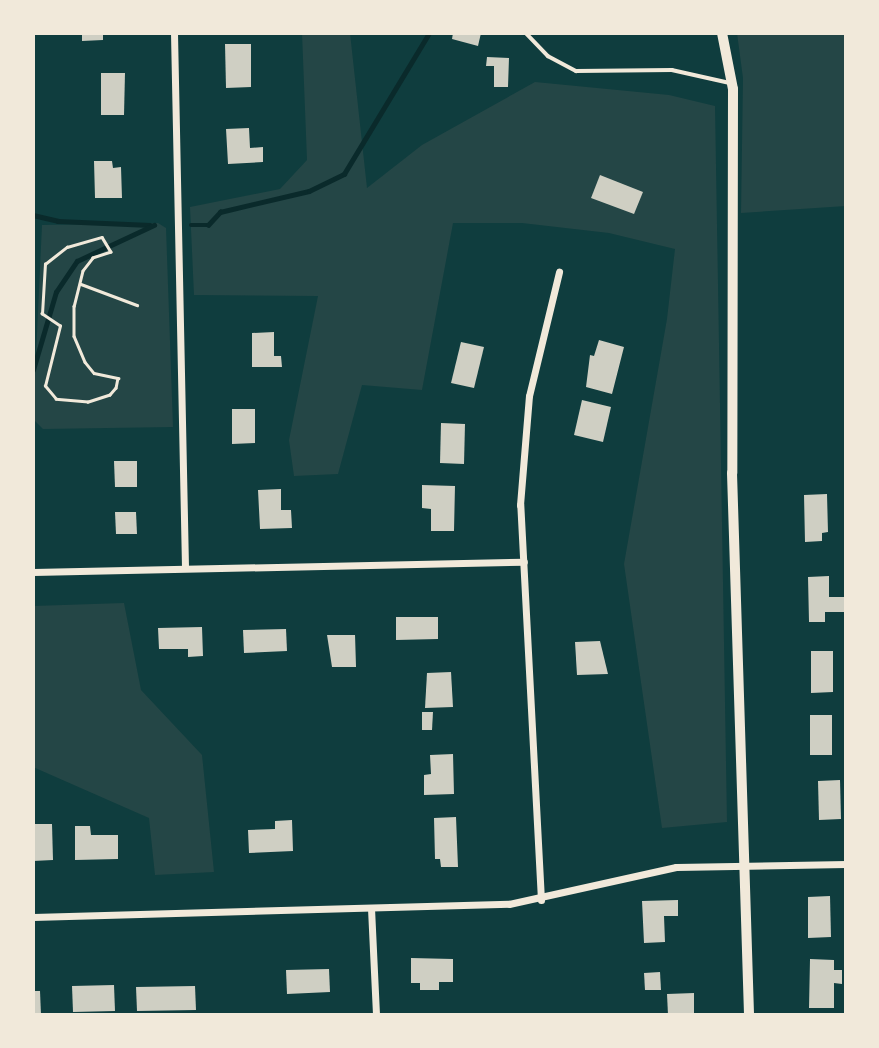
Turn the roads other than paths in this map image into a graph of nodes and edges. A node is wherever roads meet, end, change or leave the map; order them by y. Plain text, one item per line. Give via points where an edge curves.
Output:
1 (174, 33) edge
2 (526, 33) edge
3 (722, 33) edge
4 (732, 83) junction
5 (558, 272) dead end
6 (524, 562) junction
7 (186, 568) junction
8 (33, 572) edge
9 (846, 864) edge
10 (746, 865) junction
11 (541, 900) junction
12 (371, 908) junction
13 (33, 917) edge
14 (376, 1015) edge
15 (749, 1015) edge

1 - 7 street
2 - 4 lane via 548,55 576,71 672,70
3 - 4 main road
4 - 10 main road via 732,472
5 - 6 street via 529,396 520,505
6 - 7 street
6 - 11 street
7 - 8 street
9 - 10 street
10 - 11 street via 644,871
10 - 15 main road
11 - 12 street
12 - 13 street
12 - 14 street

